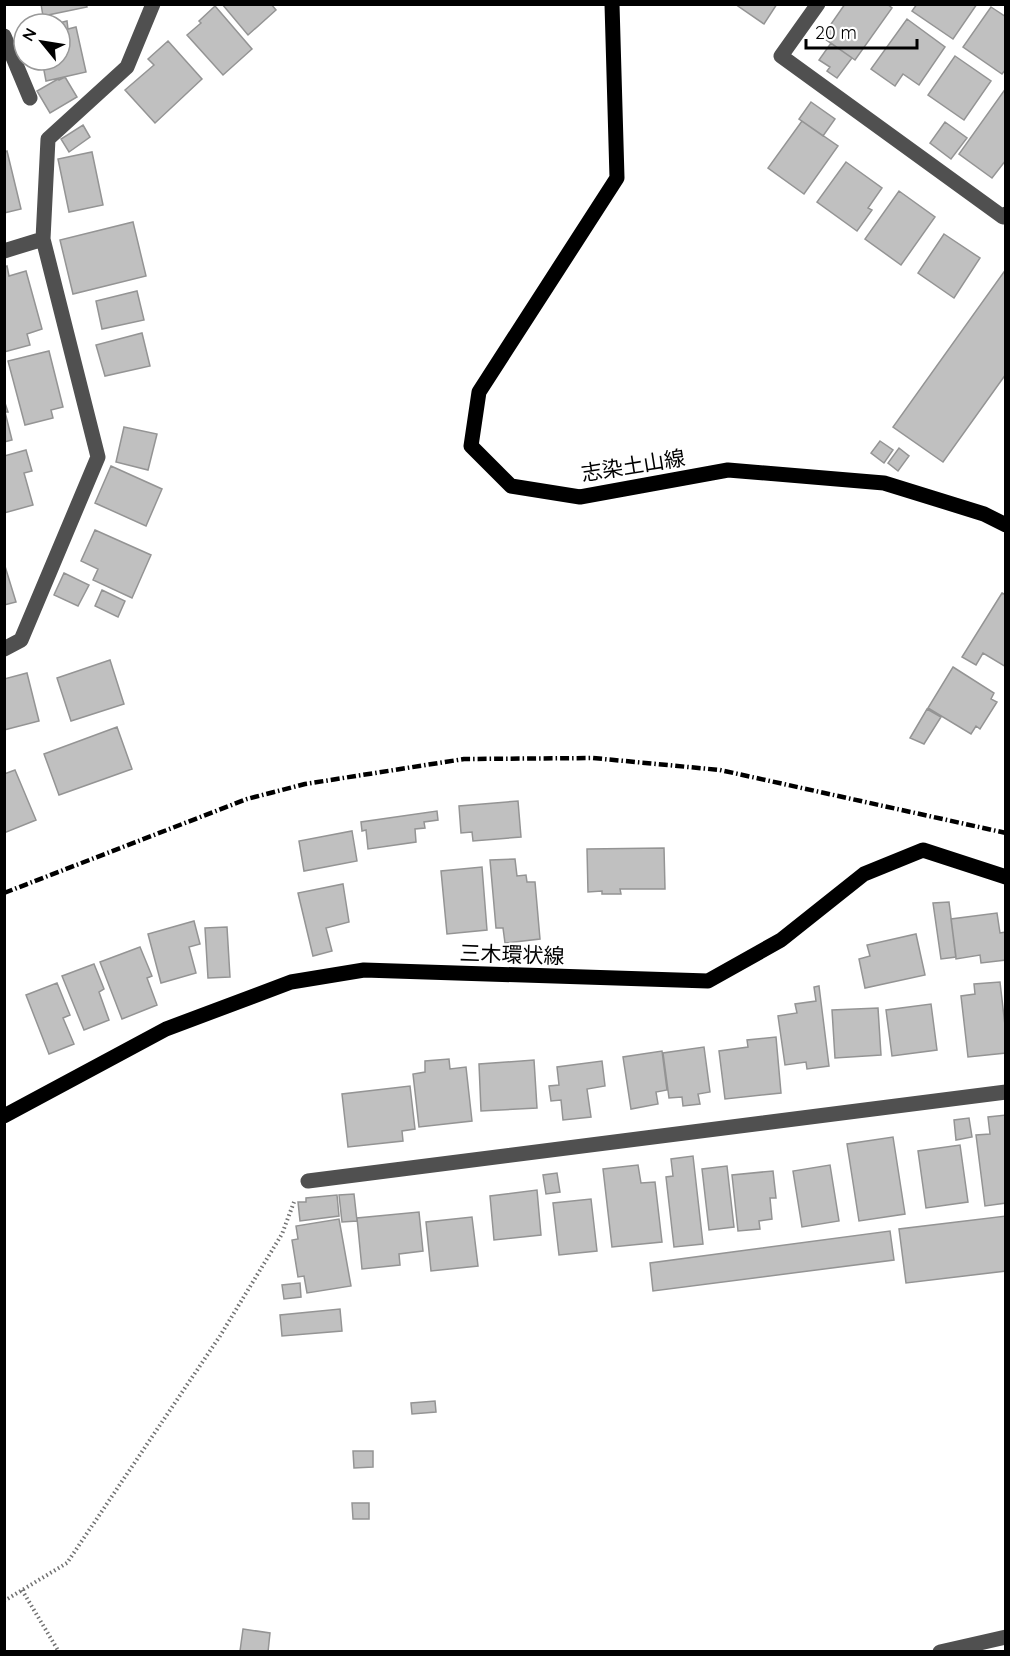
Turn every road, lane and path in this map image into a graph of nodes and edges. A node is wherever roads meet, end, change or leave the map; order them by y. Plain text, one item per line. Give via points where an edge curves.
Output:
1 (153, 4) edge
2 (612, 4) edge
3 (818, 4) edge
4 (4, 36) edge
5 (30, 98) dead end
6 (1005, 214) edge
7 (43, 240) junction
8 (4, 251) edge
9 (1005, 525) edge
10 (4, 649) edge
11 (1005, 877) edge
12 (1005, 1092) edge
13 (4, 1116) edge
14 (308, 1181) joint
15 (22, 1590) junction
16 (4, 1601) edge
17 (1005, 1637) edge
18 (59, 1652) edge
19 (940, 1652) edge

1 - 7 street via 127,67 48,139
2 - 9 main road, 志染土山線 via 617,178 479,392 471,446 511,486 580,497 728,470 884,483 984,514
3 - 6 street via 781,56 1003,217
4 - 5 street
7 - 8 street
7 - 10 street via 98,457 21,640
11 - 13 main road, 三木環状線 via 923,850 864,874 781,940 708,981 364,970 291,982 166,1029
12 - 14 street
14 - 15 path via 297,1194 282,1234 220,1336 67,1563
15 - 16 path
15 - 18 path
17 - 19 street

